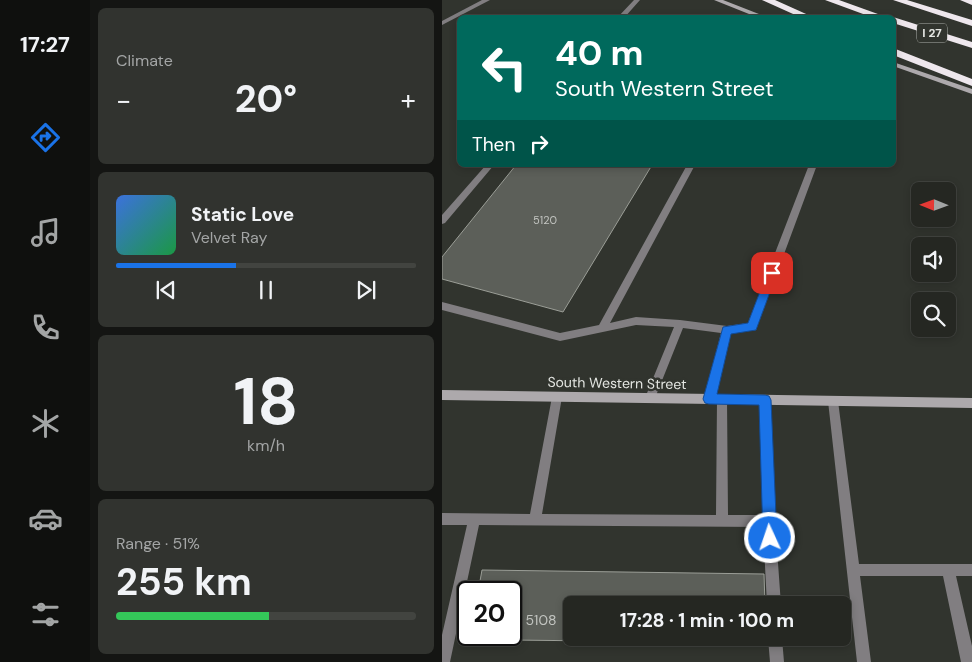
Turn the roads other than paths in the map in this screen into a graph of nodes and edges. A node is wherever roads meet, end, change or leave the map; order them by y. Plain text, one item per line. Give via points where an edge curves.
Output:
1 (487, 0) edge
2 (637, 0) edge
3 (717, 0) edge
4 (767, 0) edge
5 (830, 0) edge
6 (898, 0) edge
7 (965, 0) edge
8 (972, 2) edge
9 (457, 15) edge
10 (458, 15) edge
11 (623, 15) edge
12 (758, 15) edge
13 (804, 15) edge
14 (876, 15) edge
15 (896, 21) edge
16 (442, 23) edge
17 (972, 23) edge
18 (972, 45) edge
19 (896, 52) edge
20 (896, 65) edge
21 (972, 83) edge
22 (972, 92) edge
23 (488, 167) edge
24 (689, 167) edge
25 (812, 167) edge
26 (442, 220) edge
27 (442, 306) edge
28 (680, 324) junction
29 (602, 328) junction
30 (727, 330) junction
31 (442, 395) edge
32 (557, 397) junction
33 (650, 398) junction
34 (709, 399) junction
35 (722, 400) junction
36 (765, 400) junction
37 (833, 401) junction
38 (972, 403) edge
39 (442, 519) edge
40 (474, 519) junction
41 (535, 520) junction
42 (722, 520) junction
43 (769, 521) junction
44 (853, 570) junction
45 (948, 570) junction
46 (972, 570) edge
47 (773, 596) edge
48 (776, 646) edge
49 (443, 662) edge
50 (777, 662) edge
51 (864, 662) edge
52 (968, 662) edge

1 - 10 street
2 - 11 street
3 - 12 main road
4 - 13 highway
5 - 14 highway
6 - 17 highway, I 27
7 - 8 highway
9 - 16 street
15 - 18 highway, I 27
19 - 21 highway
20 - 22 main road
23 - 26 street
24 - 29 street
25 - 30 street via 752,327
27 - 29 street via 560,337
28 - 29 street via 636,321
28 - 30 street
28 - 33 street
30 - 34 street
31 - 32 main road, South Western Street
32 - 33 main road, South Western Street
32 - 41 street
33 - 34 main road, South Western Street
34 - 35 main road, South Western Street
35 - 36 main road, South Western Street
35 - 42 street
36 - 37 main road, South Western Street
36 - 43 street
37 - 38 main road, South Western Street
37 - 44 street
39 - 40 street
40 - 41 street
40 - 49 street
41 - 42 street
42 - 43 street
43 - 47 street
44 - 45 street
44 - 51 street
45 - 46 street
45 - 52 street
48 - 50 street

